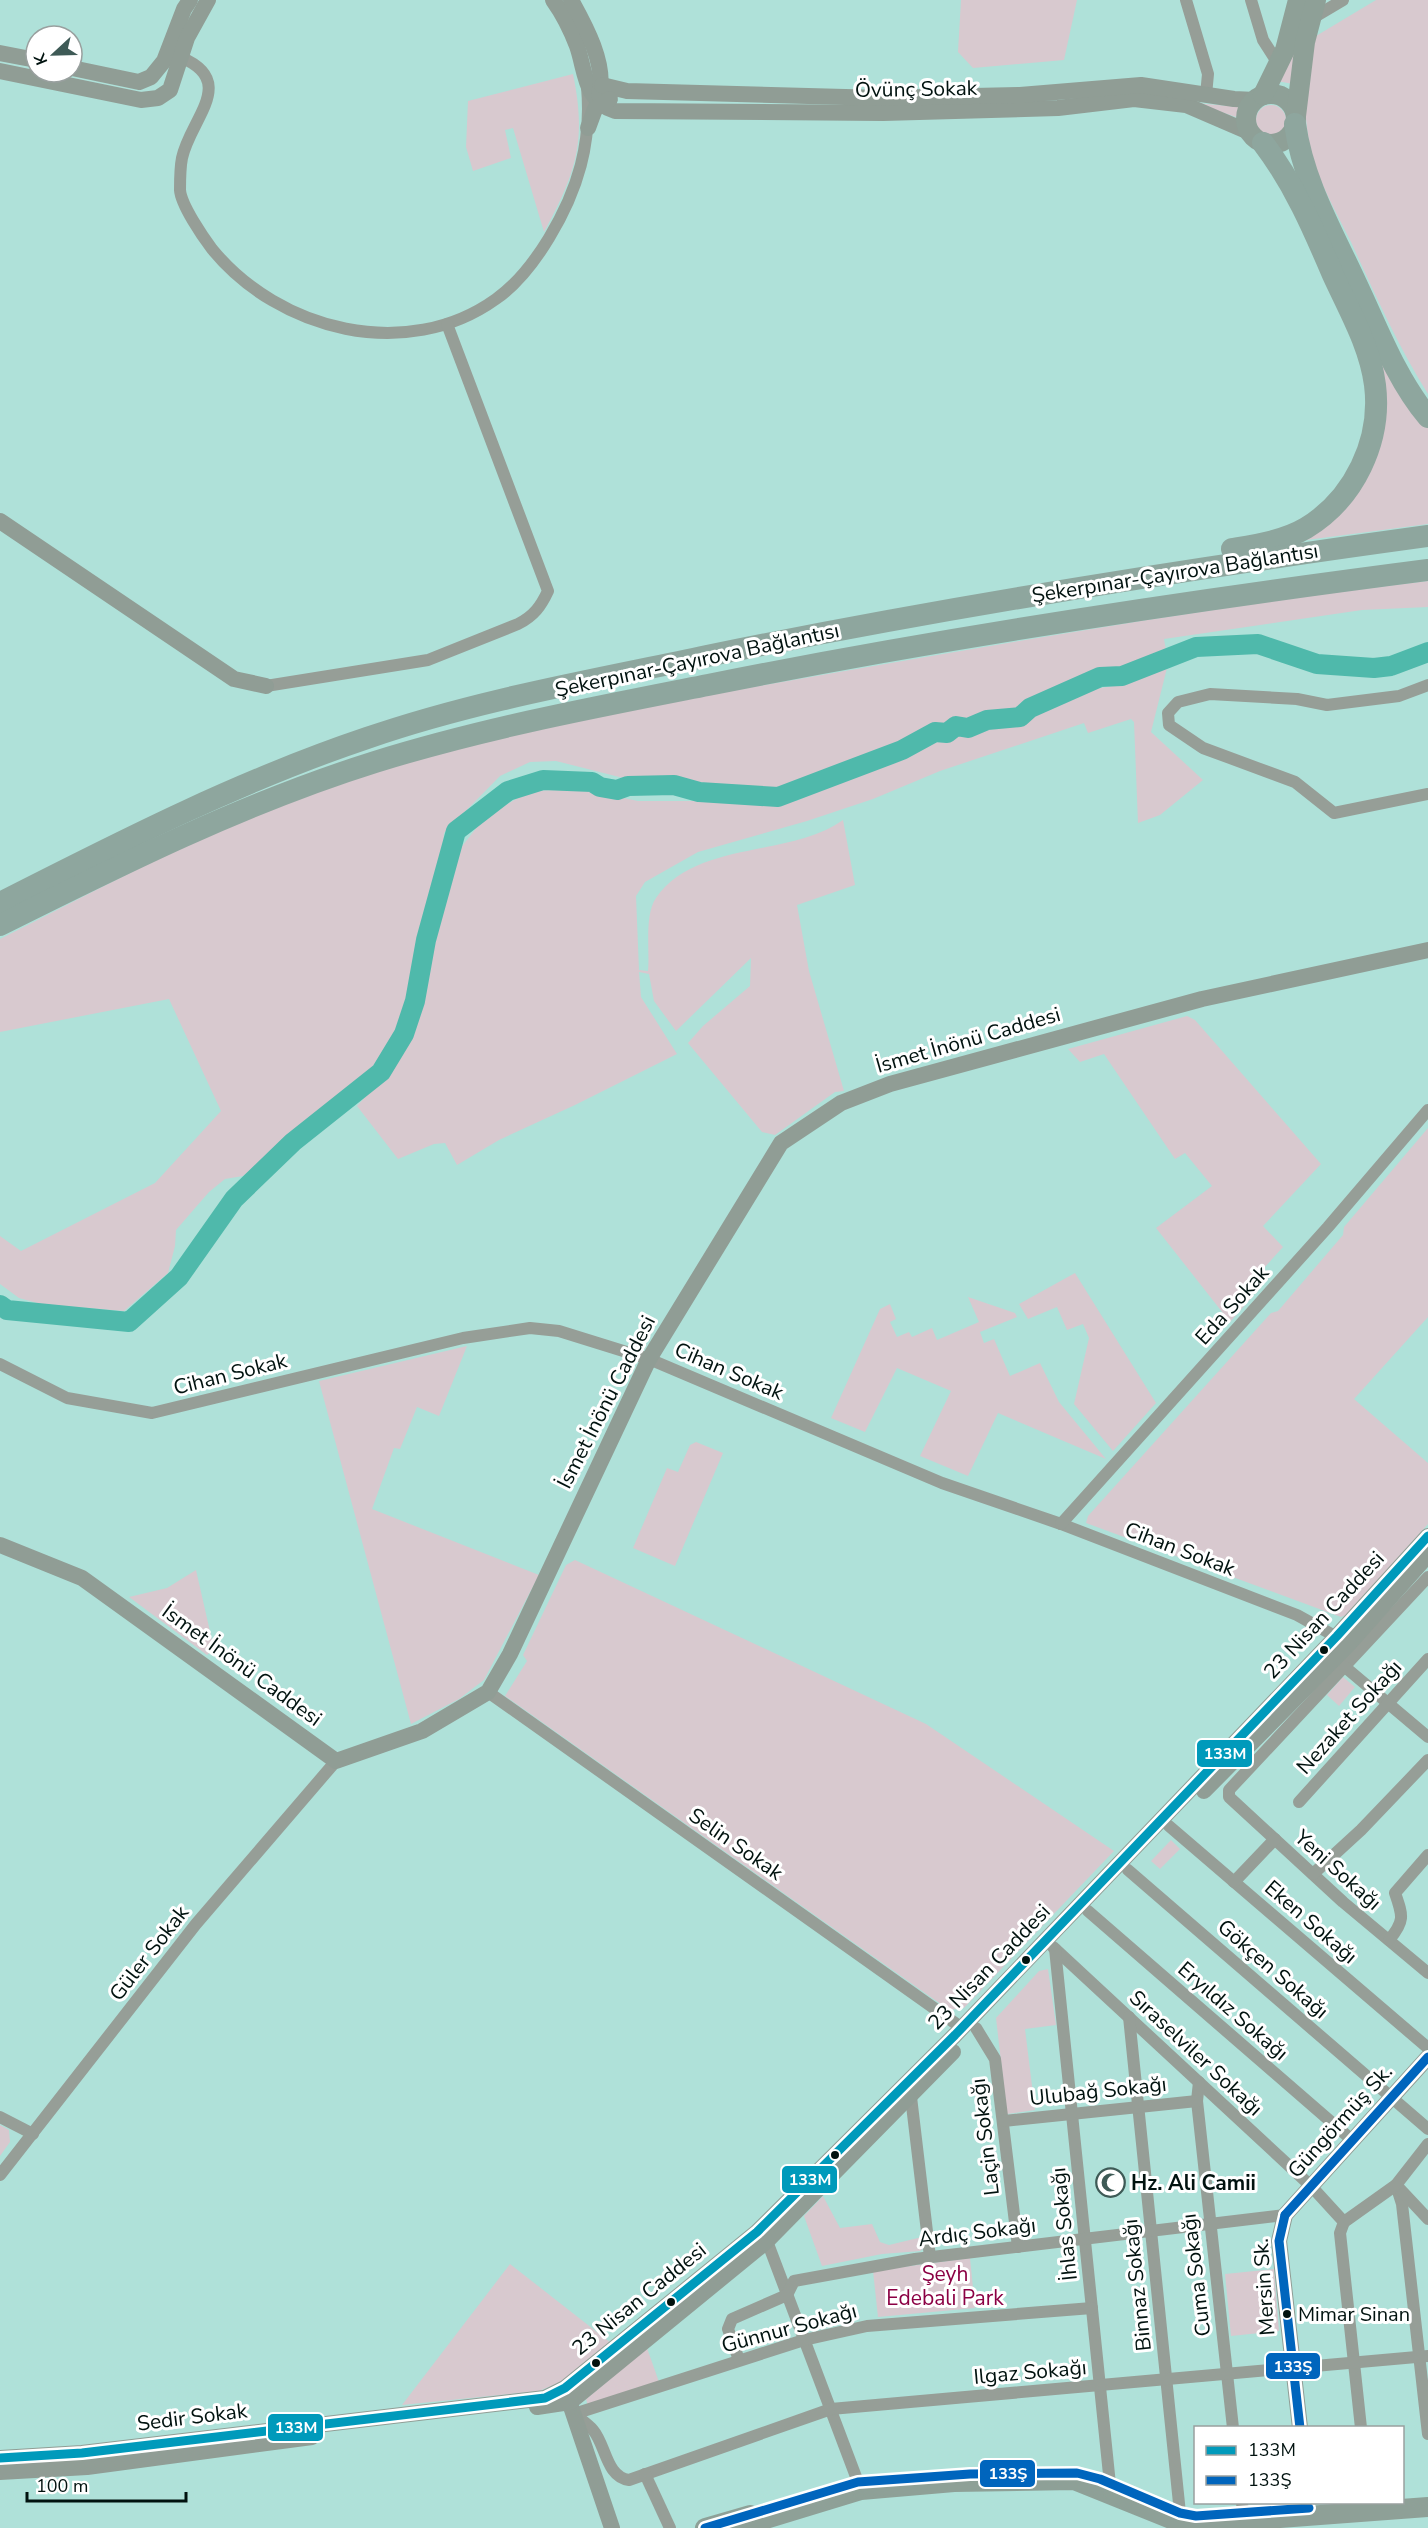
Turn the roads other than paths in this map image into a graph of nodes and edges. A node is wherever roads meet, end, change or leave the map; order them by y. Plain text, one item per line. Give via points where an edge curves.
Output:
1 (190, 0) edge
2 (208, 0) edge
3 (553, 0) edge
4 (571, 0) edge
5 (1186, 0) edge
6 (1251, 0) edge
7 (1298, 0) edge
8 (1343, 0) edge
9 (1314, 9) edge
10 (0, 53) edge
11 (180, 57) junction
12 (24, 58) edge
13 (1279, 65) junction
14 (0, 71) edge
15 (84, 71) edge
16 (144, 80) junction
17 (595, 91) junction
18 (627, 91) junction
19 (1206, 95) junction
20 (1259, 97) junction
21 (149, 99) junction
22 (1295, 120) junction
23 (588, 128) junction
24 (1257, 138) junction
25 (447, 324) junction
26 (1428, 417) edge
27 (0, 521) edge
28 (1428, 536) edge
29 (1428, 570) edge
30 (1017, 597) junction
31 (1428, 685) edge
32 (266, 686) joint
33 (1428, 794) edge
34 (0, 903) edge
35 (0, 925) edge
36 (1428, 950) edge
37 (1428, 1110) edge
38 (649, 1359) junction
39 (0, 1365) edge
40 (1061, 1524) junction
41 (1428, 1536) edge
42 (0, 1545) edge
43 (1428, 1555) edge
44 (1428, 1577) edge
45 (1342, 1640) junction
46 (1428, 1659) edge
47 (1345, 1667) junction
48 (488, 1692) junction
49 (1388, 1705) junction
50 (1428, 1737) edge
51 (1428, 1760) edge
52 (336, 1761) junction
53 (1299, 1802) dead end
54 (1169, 1826) junction
55 (1275, 1839) junction
56 (1428, 1855) edge
57 (1128, 1870) junction
58 (1313, 1874) junction
59 (1234, 1882) junction
60 (1088, 1911) junction
61 (1389, 1940) junction
62 (1054, 1948) junction
63 (1426, 1967) edge
64 (1129, 2018) junction
65 (969, 2028) junction
66 (1428, 2048) edge
67 (1428, 2057) edge
68 (1199, 2082) junction
69 (911, 2097) junction
70 (1392, 2098) junction
71 (1197, 2101) junction
72 (1138, 2107) junction
73 (1072, 2114) junction
74 (0, 2117) edge
75 (1004, 2121) junction
76 (1428, 2129) edge
77 (33, 2134) junction
78 (1352, 2140) junction
79 (1428, 2144) edge
80 (0, 2175) edge
81 (1396, 2185) junction
82 (1312, 2187) junction
83 (1285, 2215) junction
84 (1428, 2218) edge
85 (1344, 2222) junction
86 (1209, 2224) junction
87 (1151, 2231) junction
88 (1085, 2239) junction
89 (767, 2241) junction
90 (1018, 2247) junction
91 (930, 2257) junction
92 (787, 2295) junction
93 (1092, 2308) junction
94 (804, 2340) junction
95 (1424, 2356) edge
96 (739, 2360) junction
97 (1354, 2363) junction
98 (1293, 2368) junction
99 (1227, 2374) junction
100 (1166, 2379) junction
101 (1100, 2385) junction
102 (569, 2402) junction
103 (831, 2409) junction
104 (1233, 2426) edge
105 (1300, 2426) edge
106 (1362, 2426) edge
107 (1428, 2434) edge
108 (0, 2458) edge
109 (0, 2472) edge
110 (645, 2474) junction
111 (860, 2486) junction
112 (1111, 2489) junction
113 (1428, 2498) edge
114 (1404, 2500) edge
115 (1364, 2504) edge
116 (1428, 2506) edge
117 (1242, 2508) edge
118 (1309, 2509) edge
119 (1180, 2513) junction
120 (612, 2528) edge
121 (670, 2528) edge
122 (705, 2528) edge
123 (736, 2528) edge

1 - 16 street via 164,61
2 - 11 street
3 - 17 street
4 - 17 street via 591,43
5 - 19 street via 1208,74
6 - 13 street via 1263,40
7 - 13 main road
8 - 9 street
9 - 22 main road via 1305,42
10 - 12 street
11 - 21 street via 170,90
11 - 25 street via 198,64 206,73 209,92 182,157 180,193 213,249 258,294 330,326 389,334
13 - 20 main road
14 - 21 street
15 - 16 street
16 - 21 street
17 - 18 street, Övünç Sokak
17 - 23 street
17 - 24 street, Övünç Sokak via 604,107 615,111 883,113 1058,108 1134,99 1186,105
18 - 19 street, Övünç Sokak via 882,98 1020,95 1141,85
18 - 23 street via 595,109
19 - 20 street, Övünç Sokak
20 - 22 main road via 1275,94 1287,99
20 - 24 main road via 1250,105 1246,119
22 - 24 main road via 1292,132 1280,142
22 - 26 highway via 1307,176 1381,337 1412,396
23 - 25 street via 582,170 568,206 523,275 496,299
24 - 30 highway via 1293,187 1366,348 1376,406 1374,432 1366,457 1345,495 1333,508 1304,529 1278,540 1148,563
25 - 32 street via 548,591 530,618 428,660
27 - 32 street via 234,679
28 - 30 highway, Şekerpınar-Çayırova Bağlantısı
29 - 35 highway, Şekerpınar-Çayırova Bağlantısı via 1154,607 946,641 480,733 376,761 280,794 140,855
30 - 34 highway, Şekerpınar-Çayırova Bağlantısı via 819,633 424,720 314,757 215,797
31 - 33 street via 1399,696 1327,705 1297,699 1210,694 1178,702 1168,713 1169,725 1203,748 1295,782 1334,813
36 - 38 street, İsmet İnönü Caddesi via 1202,999 890,1084 841,1103 781,1143
37 - 40 street, Eda Sokak
38 - 39 street, Cihan Sokak via 559,1331 530,1328 463,1338 152,1413 67,1398
38 - 40 street, Cihan Sokak via 942,1483
38 - 48 street, İsmet İnönü Caddesi via 510,1654
40 - 45 street, Cihan Sokak via 1297,1615
41 - 45 street, 23 Nisan Caddesi
42 - 52 street, İsmet İnönü Caddesi via 82,1578
43 - 45 street, 23 Nisan Caddesi
44 - 47 street
45 - 54 street, 23 Nisan Caddesi
45 - 65 street, 23 Nisan Caddesi
46 - 49 street, Nezaket Sokağı
47 - 49 street
47 - 55 street, Yeni Sokağı via 1229,1790 1229,1797
48 - 52 street, İsmet İnönü Caddesi via 422,1731
48 - 65 street, Selin Sokak
49 - 50 street
49 - 53 street, Nezaket Sokağı
51 - 58 street
52 - 77 street, Güler Sokak via 196,1924
54 - 57 street, 23 Nisan Caddesi
54 - 59 street, Eken Sokağı
55 - 58 street, Yeni Sokağı
55 - 59 street
56 - 61 street via 1395,1893 1403,1916
57 - 60 street, 23 Nisan Caddesi
57 - 70 street, Gökçen Sokağı
58 - 61 street, Yeni Sokağı
59 - 66 street, Eken Sokağı
60 - 62 street, 23 Nisan Caddesi
60 - 78 street, Eryıldız Sokağı
61 - 63 street, Yeni Sokağı
62 - 64 street, Sıraselviler Sokağı
62 - 65 street, 23 Nisan Caddesi
62 - 73 street, İhlas Sokağı
64 - 68 street, Sıraselviler Sokağı
64 - 72 street, Binnaz Sokağı
65 - 69 street, 23 Nisan Caddesi
65 - 75 street, Laçin Sokağı via 995,2060
65 - 102 street, 23 Nisan Caddesi via 757,2232
67 - 70 street, Güngörmüş Sk.
68 - 71 street, Cuma Sokağı
68 - 82 street, Sıraselviler Sokağı
69 - 89 street, 23 Nisan Caddesi
69 - 91 street
70 - 76 street, Gökçen Sokağı
70 - 78 street, Güngörmüş Sk.
71 - 72 street, Ulubağ Sokağı
71 - 86 street, Cuma Sokağı
72 - 73 street, Ulubağ Sokağı
72 - 87 street, Binnaz Sokağı
73 - 75 street, Ulubağ Sokağı
73 - 88 street, İhlas Sokağı
74 - 77 street
75 - 90 street, Laçin Sokağı
77 - 80 street, Güler Sokak
78 - 82 street, Güngörmüş Sk.
79 - 81 street
81 - 84 street
81 - 85 street
81 - 95 street
82 - 83 street, Güngörmüş Sk.
82 - 85 street, Sıraselviler Sokağı
83 - 86 street, Ardıç Sokağı
83 - 98 street, Mersin Sk. via 1279,2241
85 - 97 street via 1340,2233
86 - 87 street, Ardıç Sokağı
86 - 99 street, Cuma Sokağı
87 - 88 street, Ardıç Sokağı
87 - 100 street, Binnaz Sokağı
88 - 90 street, Ardıç Sokağı
88 - 93 street, İhlas Sokağı
89 - 92 street
89 - 102 street, 23 Nisan Caddesi
90 - 91 street, Ardıç Sokağı
91 - 92 street, Ardıç Sokağı via 794,2281
92 - 94 street
92 - 96 street, Ardıç Sokağı via 732,2319 728,2329
93 - 94 street, Günnur Sokağı via 867,2326
93 - 101 street, İhlas Sokağı
94 - 96 street, Günnur Sokağı
94 - 103 street
95 - 97 street, Ilgaz Sokağı
95 - 107 street
96 - 102 street, Günnur Sokağı
97 - 98 street, Ilgaz Sokağı
97 - 106 street
98 - 99 street, Ilgaz Sokağı
98 - 105 street, Mersin Sk.
99 - 100 street, Ilgaz Sokağı
99 - 104 street, Cuma Sokağı
100 - 101 street, Ilgaz Sokağı
100 - 119 street, Binnaz Sokağı
101 - 103 street, Ilgaz Sokağı
101 - 112 street, İhlas Sokağı
102 - 108 street, Sedir Sokak via 545,2398 82,2453
102 - 109 street via 87,2467
102 - 110 street, Ilgaz Sokağı via 594,2430 621,2479
102 - 120 street
103 - 110 street, Ilgaz Sokağı
103 - 111 street
110 - 121 street
111 - 112 main road via 1055,2479
111 - 122 main road
111 - 123 main road
112 - 118 main road via 1186,2524
112 - 119 main road
113 - 114 main road
115 - 118 main road
116 - 118 main road
117 - 118 main road
117 - 119 main road via 1196,2516

